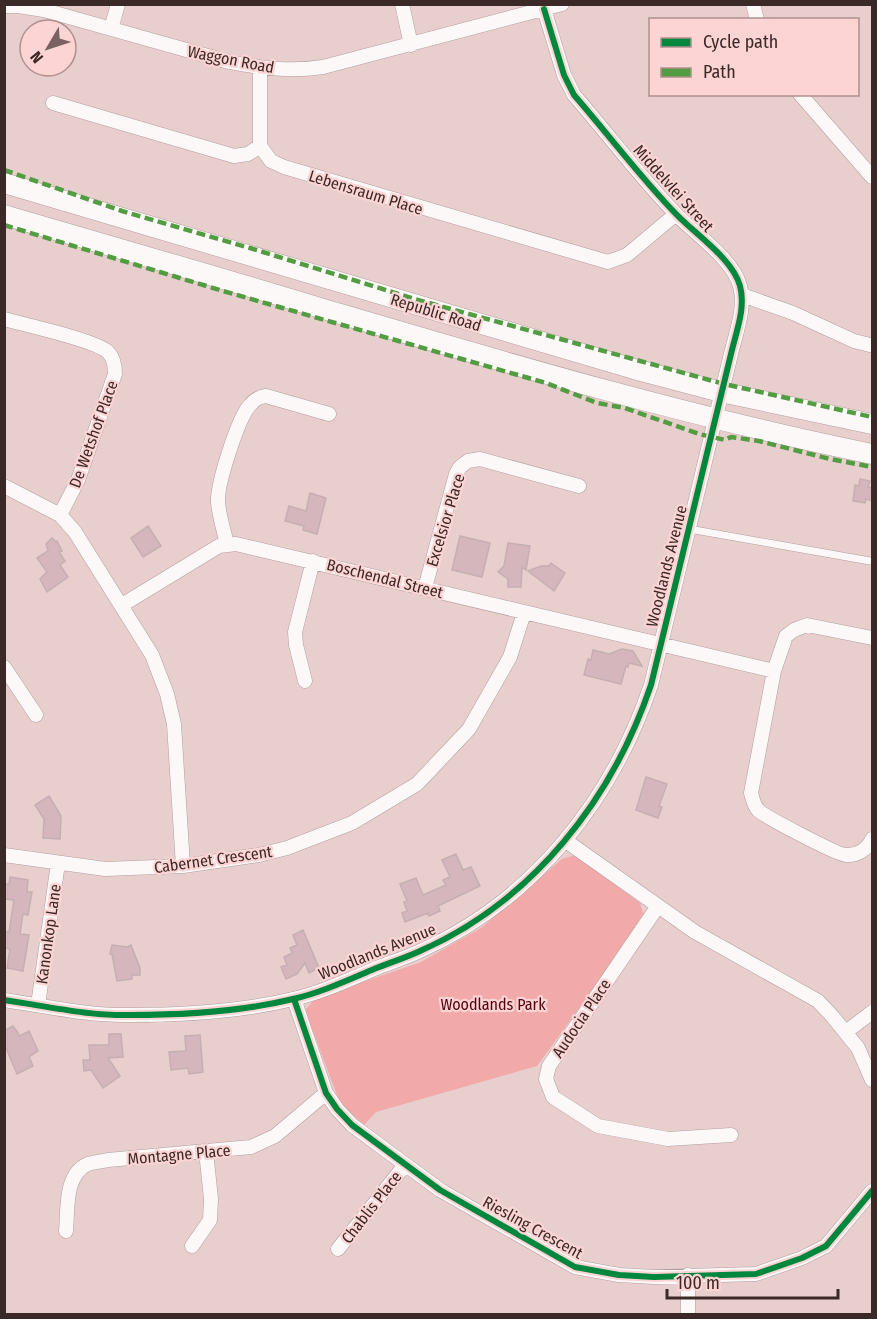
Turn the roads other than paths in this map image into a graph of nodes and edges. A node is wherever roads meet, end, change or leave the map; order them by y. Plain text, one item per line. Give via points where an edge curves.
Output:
1 (118, 4) edge
2 (402, 4) edge
3 (562, 4) edge
4 (4, 6) edge
5 (544, 9) junction
6 (111, 29) junction
7 (411, 45) junction
8 (260, 68) junction
9 (802, 96) edge
10 (53, 103) dead end
11 (260, 146) junction
12 (873, 177) edge
13 (4, 183) edge
14 (676, 214) junction
15 (4, 215) edge
16 (742, 295) junction
17 (4, 319) edge
18 (870, 345) dead end
19 (722, 392) junction
20 (329, 414) dead end
21 (716, 420) junction
22 (873, 424) edge
23 (873, 454) edge
24 (4, 486) edge
25 (579, 486) dead end
26 (60, 516) junction
27 (689, 529) junction
28 (227, 544) junction
29 (313, 561) junction
30 (870, 561) dead end
31 (425, 588) junction
32 (122, 606) junction
33 (524, 612) junction
34 (873, 638) edge
35 (660, 645) junction
36 (4, 667) edge
37 (774, 671) junction
38 (305, 681) dead end
39 (36, 714) dead end
40 (873, 839) edge
41 (566, 841) junction
42 (4, 855) edge
43 (58, 863) junction
44 (183, 866) junction
45 (658, 906) junction
46 (294, 999) junction
47 (4, 1000) edge
48 (38, 1005) junction
49 (873, 1012) edge
50 (846, 1032) junction
51 (873, 1080) edge
52 (326, 1093) junction
53 (731, 1135) dead end
54 (206, 1151) junction
55 (405, 1165) junction
56 (873, 1191) edge
57 (66, 1231) dead end
58 (192, 1246) dead end
59 (338, 1249) dead end
60 (688, 1275) junction
61 (688, 1314) edge

1 - 6 street
2 - 7 street
3 - 5 street, Waggon Road
4 - 6 street, Waggon Road via 44,9
5 - 7 street, Waggon Road
5 - 14 street, Middelvlei Street via 568,86
6 - 8 street, Waggon Road
7 - 8 street, Waggon Road via 310,69
8 - 11 street
9 - 12 street
10 - 11 street via 234,156 248,154
11 - 14 street, Lebensraum Place via 267,157 284,167 608,262 627,255
13 - 19 main road, Republic Road via 513,335
14 - 16 street, Middelvlei Street via 729,264
15 - 21 main road, Republic Road via 475,354
16 - 18 street
16 - 19 street
17 - 26 street, De Wetshof Place via 94,345 110,354 115,364 115,374 78,480
19 - 21 street, Woodlands Avenue
19 - 22 main road, Republic Road
20 - 28 street via 266,396 249,406 218,489
21 - 23 main road, Republic Road
21 - 27 street, Woodlands Avenue
24 - 26 street
25 - 31 street, Excelsior Place via 480,459 464,464 456,474
26 - 32 street via 75,532
27 - 30 lane
27 - 35 street, Woodlands Avenue
28 - 29 street, Boschendal Street
28 - 32 street via 200,556
29 - 31 street, Boschendal Street
29 - 38 street via 295,632
31 - 33 street, Boschendal Street
32 - 44 street via 152,655 172,711
33 - 35 street, Boschendal Street
33 - 44 street, Cabernet Crescent via 510,657 469,729 412,788 352,823 287,848
34 - 37 street via 807,625 800,627 786,636
35 - 37 street, Boschendal Street
35 - 41 street, Woodlands Avenue via 651,685 631,738 608,782
36 - 39 street
37 - 40 street via 751,793 753,803 764,814 843,855 859,853
41 - 45 street
41 - 46 street, Woodlands Avenue via 520,886 466,926 421,951
42 - 43 street, Cabernet Crescent
43 - 44 street, Cabernet Crescent via 113,870
43 - 48 street, Kanonkop Lane
45 - 50 street via 695,932 810,996
45 - 53 street, Audocia Place via 549,1066 546,1079 553,1097 590,1123 606,1129 668,1138
46 - 48 street, Woodlands Avenue via 212,1012 128,1015
46 - 52 street, Riesling Crescent
47 - 48 street, Woodlands Avenue
49 - 50 street
50 - 51 street
52 - 54 street, Montagne Place via 268,1140 242,1149
52 - 55 street, Riesling Crescent via 352,1125
54 - 57 street, Montagne Place via 87,1164 71,1184
54 - 58 street via 210,1220
55 - 59 street, Chablis Place
55 - 60 street, Riesling Crescent via 440,1190 575,1267 619,1275
56 - 60 street, Riesling Crescent via 835,1237 815,1252 756,1274
60 - 61 street

